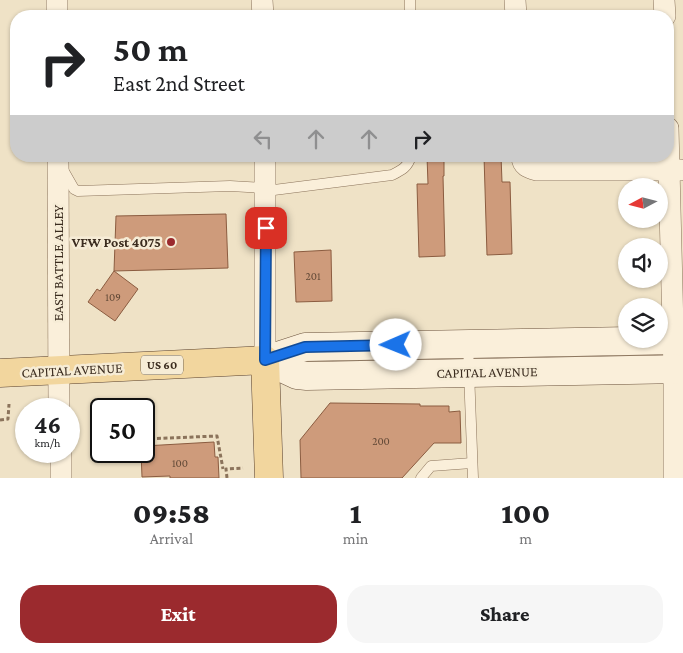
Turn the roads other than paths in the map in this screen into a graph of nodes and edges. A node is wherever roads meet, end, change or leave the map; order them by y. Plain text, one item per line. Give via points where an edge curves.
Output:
1 (58, 162) edge
2 (59, 162) edge
3 (265, 162) edge
4 (409, 162) edge
5 (523, 162) edge
6 (676, 170) edge
7 (266, 190) junction
8 (678, 340) edge
9 (468, 343) junction
10 (265, 360) junction
11 (678, 369) edge
12 (59, 370) junction
13 (469, 372) junction
14 (0, 373) edge
15 (59, 398) edge
16 (61, 463) edge
17 (472, 463) junction
18 (61, 478) edge
19 (269, 478) edge
20 (422, 478) edge
21 (473, 478) edge
22 (674, 478) edge

1 - 12 street, EAST BATTLE ALLEY
2 - 7 lane via 78,191 230,186
3 - 7 street
4 - 7 lane via 403,170 392,175
5 - 6 street via 537,170
6 - 8 street
7 - 10 street
8 - 9 main road, CAPITAL AVENUE
8 - 11 street
9 - 10 main road, CAPITAL AVENUE via 305,347
9 - 13 lane
10 - 12 main road, CAPITAL AVENUE / US 60
10 - 13 main road, CAPITAL AVENUE via 297,375 307,376
10 - 19 main road
11 - 13 main road, CAPITAL AVENUE
11 - 22 street
12 - 14 main road, CAPITAL AVENUE / US 60
12 - 15 street, EAST BATTLE ALLEY
13 - 17 lane
16 - 18 street
17 - 20 lane via 431,466
17 - 21 lane

